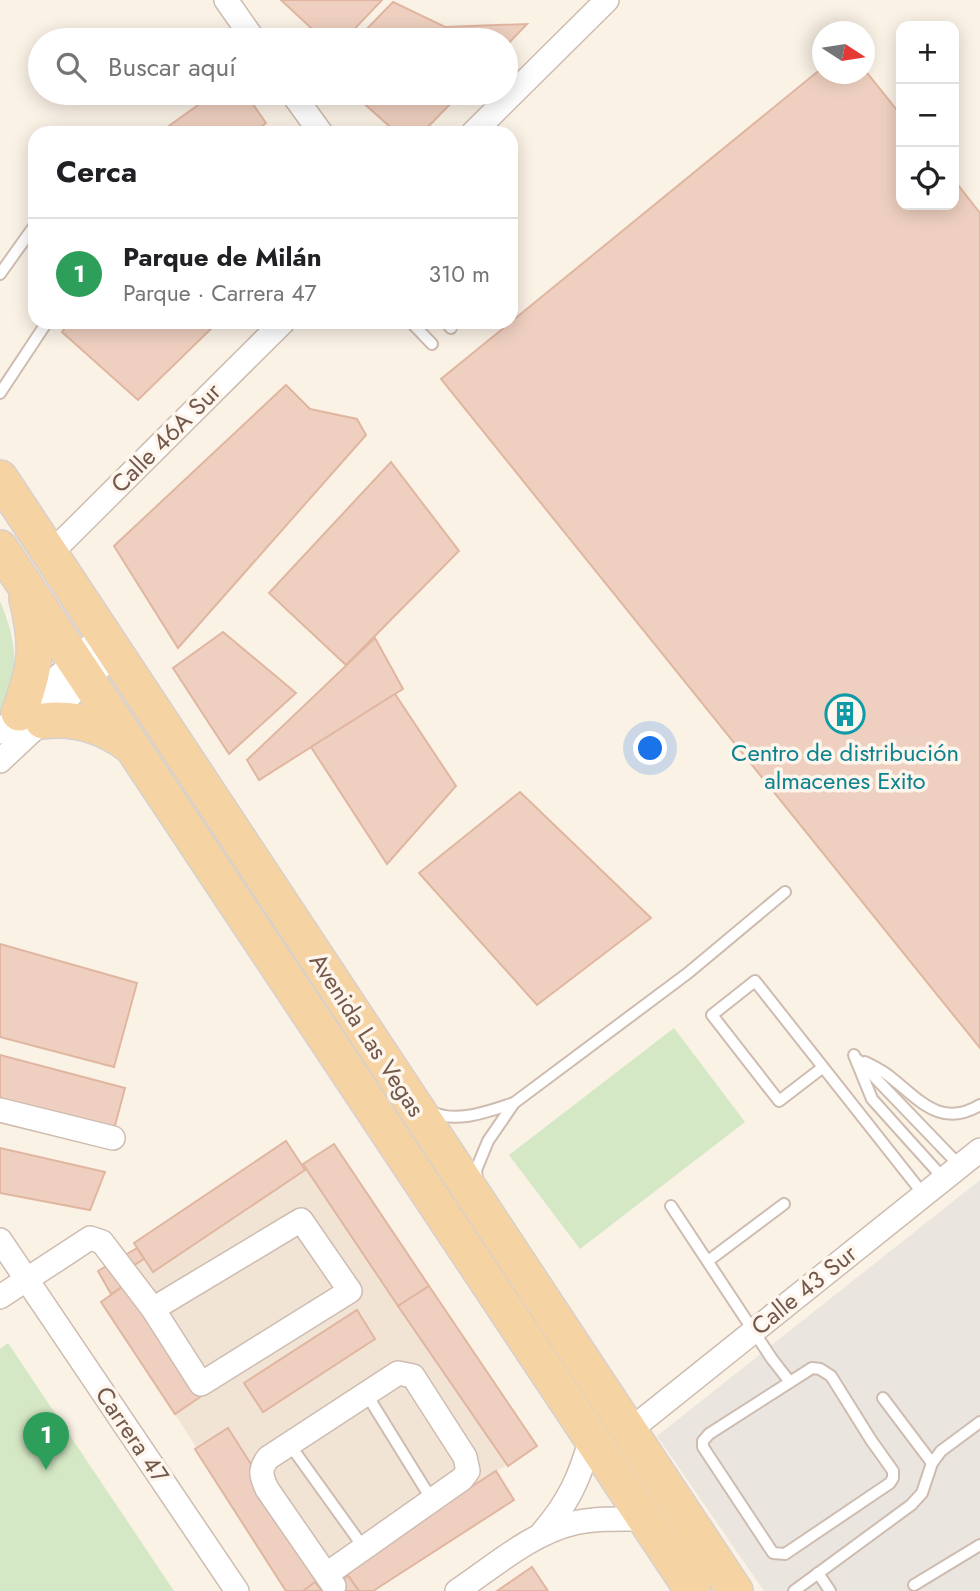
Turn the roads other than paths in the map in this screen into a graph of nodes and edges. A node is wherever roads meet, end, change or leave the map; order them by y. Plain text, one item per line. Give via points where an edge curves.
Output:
1 (226, 0) edge
2 (607, 0) edge
3 (246, 28) edge
4 (518, 88) edge
5 (301, 105) edge
6 (501, 105) edge
7 (316, 126) edge
8 (480, 126) edge
9 (28, 235) edge
10 (0, 274) edge
11 (42, 329) edge
12 (276, 329) edge
13 (418, 329) edge
14 (432, 344) dead end
15 (0, 393) edge
16 (0, 478) edge
17 (0, 548) edge
18 (50, 554) junction
19 (22, 582) junction
20 (109, 643) junction
21 (80, 670) junction
22 (21, 722) edge
23 (130, 745) junction
24 (0, 761) edge
25 (785, 892) dead end
26 (854, 1055) junction
27 (822, 1068) junction
28 (514, 1102) junction
29 (413, 1103) junction
30 (980, 1105) edge
31 (0, 1110) edge
32 (113, 1138) dead end
33 (980, 1150) edge
34 (952, 1173) junction
35 (924, 1195) junction
36 (477, 1200) junction
37 (784, 1204) dead end
38 (671, 1206) dead end
39 (0, 1240) edge
40 (708, 1261) junction
41 (27, 1278) junction
42 (0, 1297) edge
43 (153, 1309) junction
44 (755, 1330) junction
45 (790, 1382) junction
46 (367, 1395) junction
47 (883, 1398) dead end
48 (980, 1422) edge
49 (629, 1431) junction
50 (591, 1438) junction
51 (290, 1445) junction
52 (932, 1463) junction
53 (432, 1500) junction
54 (645, 1519) junction
55 (537, 1538) junction
56 (980, 1545) edge
57 (364, 1548) junction
58 (818, 1573) junction
59 (914, 1585) dead end
60 (237, 1591) edge
61 (457, 1591) edge
62 (693, 1591) edge
63 (735, 1591) edge
64 (794, 1591) edge
65 (830, 1591) edge

1 - 3 street
2 - 4 street
5 - 7 street
6 - 8 street
9 - 10 lane
11 - 15 lane
12 - 18 street, Calle 46A Sur
13 - 14 lane
16 - 18 main road, Avenida Las Vegas
17 - 19 main road, Avenida Las Vegas
18 - 20 main road, Avenida Las Vegas
19 - 21 main road, Avenida Las Vegas
19 - 22 main road via 32,620 35,661
20 - 21 street
20 - 29 main road, Avenida Las Vegas
21 - 22 street
21 - 23 main road, Avenida Las Vegas
22 - 23 main road via 66,720 96,726
22 - 24 street
23 - 50 main road, Avenida Las Vegas
25 - 28 lane via 688,973
26 - 30 lane via 928,1108 947,1115
26 - 34 lane
26 - 34 lane via 872,1099
27 - 27 lane via 755,981 712,1015 779,1101
27 - 35 lane
28 - 29 lane via 477,1115 441,1117
28 - 36 lane via 496,1126 477,1170
29 - 36 main road, Avenida Las Vegas
31 - 32 street
33 - 34 street, Calle 43 Sur
34 - 35 street, Calle 43 Sur
35 - 44 street, Calle 43 Sur
36 - 49 main road, Avenida Las Vegas
37 - 40 lane
38 - 40 lane
39 - 41 street, Carrera 47
40 - 44 lane
41 - 42 street
41 - 43 street via 90,1238 102,1242
41 - 60 street, Carrera 47
43 - 43 street via 201,1384 350,1292 301,1220
44 - 45 lane
44 - 49 street, Calle 43 Sur
45 - 45 lane via 709,1434 703,1447 778,1555 893,1478 893,1471 831,1377 812,1368
46 - 51 street
46 - 53 lane
46 - 53 street via 398,1373 414,1376 465,1457 468,1471 462,1479
47 - 52 lane
48 - 52 lane
49 - 63 main road, Avenida Las Vegas
50 - 54 main road, Avenida Las Vegas
50 - 55 street via 573,1491
51 - 57 lane
51 - 57 street via 268,1458 261,1476 330,1580
52 - 58 lane via 922,1493 911,1506
53 - 57 street
54 - 55 street via 572,1523
54 - 62 main road, Avenida Las Vegas
55 - 61 street
56 - 59 lane
58 - 64 lane
58 - 65 lane

